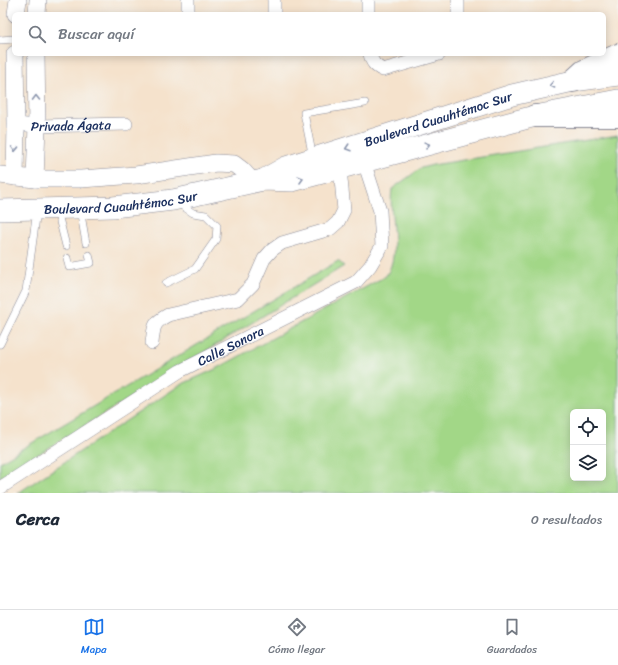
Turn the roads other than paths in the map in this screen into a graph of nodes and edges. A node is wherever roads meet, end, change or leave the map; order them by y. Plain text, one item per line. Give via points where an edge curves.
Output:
1 (18, 0) edge
2 (38, 0) edge
3 (188, 0) edge
4 (274, 0) edge
5 (368, 0) edge
6 (458, 0) edge
7 (16, 12) edge
8 (37, 12) edge
9 (188, 12) edge
10 (274, 12) edge
11 (368, 12) edge
12 (458, 12) edge
13 (12, 39) edge
14 (0, 40) edge
15 (618, 55) edge
16 (15, 56) edge
17 (36, 56) edge
18 (370, 56) edge
19 (432, 56) edge
20 (618, 75) edge
21 (573, 81) junction
22 (618, 100) edge
23 (365, 103) dead end
24 (535, 116) junction
25 (618, 116) edge
26 (16, 124) junction
27 (126, 124) dead end
28 (37, 126) junction
29 (313, 160) junction
30 (364, 162) junction
31 (340, 169) junction
32 (7, 176) edge
33 (35, 179) junction
34 (258, 181) junction
35 (173, 200) junction
36 (80, 209) junction
37 (0, 210) edge
38 (37, 210) junction
39 (57, 210) junction
40 (86, 243) dead end
41 (66, 246) dead end
42 (89, 255) dead end
43 (68, 258) dead end
44 (166, 283) dead end
45 (152, 343) dead end
46 (0, 344) edge
47 (0, 488) edge

1 - 7 street
2 - 8 street
3 - 9 street
4 - 10 street
5 - 11 street
6 - 12 street
13 - 14 lane
15 - 21 highway via 584,71
16 - 26 street
28 -> 17 street
18 - 19 street via 376,67 383,70
20 - 21 main road, Boulevard Cuauhtémoc Sur
21 -> 29 main road, Boulevard Cuauhtémoc Sur via 512,95
22 - 24 main road, Boulevard Cuauhtémoc Sur
23 - 29 lane via 304,113
24 - 25 highway
30 -> 24 main road, Boulevard Cuauhtémoc Sur
26 - 28 street, Privada Ágata
26 -> 32 street
27 - 28 street, Privada Ágata
28 - 33 street
29 - 34 main road, Boulevard Cuauhtémoc Sur via 286,167
30 - 31 main road, Boulevard Cuauhtémoc Sur
30 - 47 street, Calle Sonora via 380,211 382,246 356,282 180,371
34 -> 31 main road, Boulevard Cuauhtémoc Sur via 292,181
31 - 45 street via 344,210 338,222 330,229 282,243 272,250 264,259 253,284 238,299 168,315 158,320 154,326
32 - 33 street
33 - 34 street via 136,175 216,163 234,164
34 - 35 main road, Boulevard Cuauhtémoc Sur
35 - 36 main road, Boulevard Cuauhtémoc Sur
35 - 44 lane via 193,213 206,215 217,226 216,239 195,269
36 - 39 main road, Boulevard Cuauhtémoc Sur
36 - 40 lane
37 - 38 main road, Boulevard Cuauhtémoc Sur
38 - 39 main road, Boulevard Cuauhtémoc Sur
38 - 46 lane via 26,291
39 - 41 lane
42 - 43 lane via 91,263 69,267

